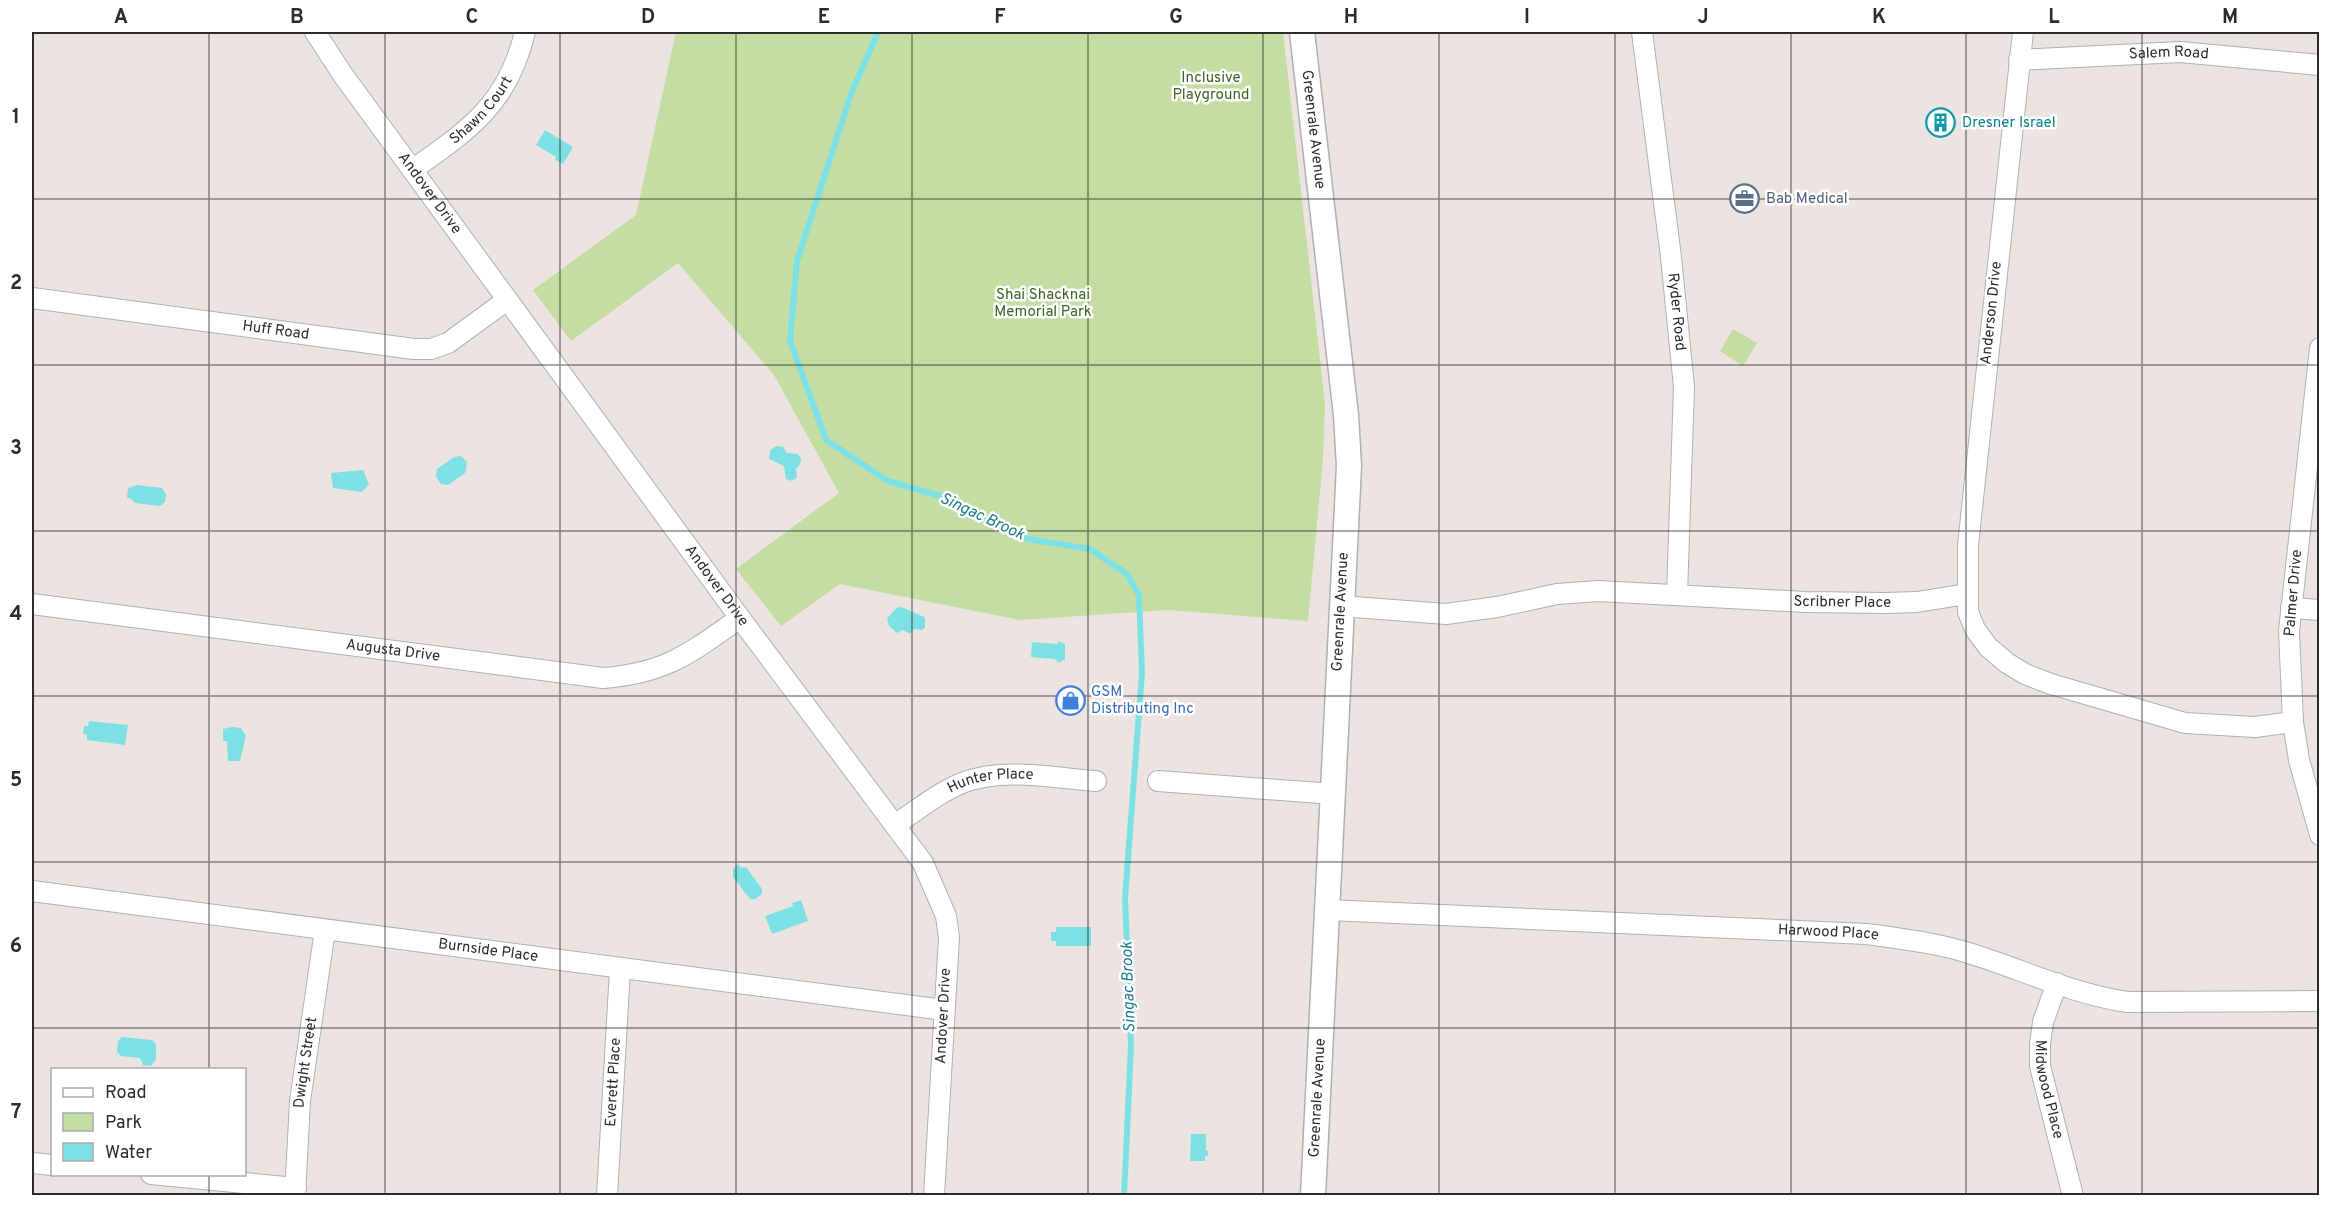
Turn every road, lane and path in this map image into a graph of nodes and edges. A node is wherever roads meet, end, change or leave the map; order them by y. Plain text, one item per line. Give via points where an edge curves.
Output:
1 (315, 32) edge
2 (525, 32) edge
3 (1302, 32) edge
4 (1642, 32) edge
5 (2023, 32) edge
6 (2019, 60) junction
7 (2319, 65) edge
8 (412, 170) junction
9 (32, 298) edge
10 (507, 300) junction
11 (2319, 348) edge
12 (1967, 594) junction
13 (1677, 595) junction
14 (32, 604) edge
15 (1341, 606) junction
16 (2291, 608) junction
17 (2319, 610) edge
18 (740, 618) junction
19 (2293, 722) junction
20 (1096, 781) dead end
21 (1158, 781) dead end
22 (1333, 794) junction
23 (895, 825) junction
24 (2319, 835) edge
25 (32, 891) edge
26 (1328, 910) junction
27 (324, 930) junction
28 (620, 969) junction
29 (2057, 983) junction
30 (2319, 1001) edge
31 (944, 1010) junction
32 (32, 1163) edge
33 (51, 1165) edge
34 (167, 1176) edge
35 (296, 1192) edge
36 (607, 1196) edge
37 (934, 1196) edge
38 (1313, 1196) edge
39 (2073, 1196) edge

1 - 8 street, Andover Drive
2 - 8 street, Shawn Court via 510,75 476,123
3 - 15 street, Greenrale Avenue via 1348,446
4 - 13 street, Ryder Road via 1684,387
5 - 6 street, Anderson Drive
6 - 7 street, Salem Road via 2180,52
6 - 12 street, Anderson Drive via 1968,545
8 - 10 street, Andover Drive
9 - 10 street, Huff Road via 414,349 448,343
10 - 18 street, Andover Drive
11 - 16 street, Palmer Drive
12 - 13 street, Scribner Place via 1886,603
12 - 19 street via 1968,612 1988,647 2025,674 2185,723 2254,727
13 - 15 street, Scribner Place via 1598,591 1557,594 1446,614
14 - 18 street, Augusta Drive via 603,678 659,668 685,656
15 - 22 street, Greenrale Avenue
16 - 17 street
16 - 19 street, Palmer Drive
18 - 23 street, Andover Drive
19 - 24 street, Palmer Drive
20 - 23 street, Hunter Place via 1006,775 980,778 938,795
21 - 22 street
22 - 26 street, Greenrale Avenue
23 - 31 street, Andover Drive via 923,863 946,916 949,937
25 - 27 street, Burnside Place
26 - 29 street, Harwood Place via 1867,934 1971,953
26 - 38 street, Greenrale Avenue
27 - 28 street, Burnside Place
27 - 35 street, Dwight Street via 300,1101
28 - 31 street, Burnside Place
28 - 36 street, Everett Place
29 - 30 street, Harwood Place via 2100,998 2127,1002
29 - 39 street, Midwood Place via 2043,1022 2040,1066
31 - 37 street, Andover Drive
32 - 33 street
34 - 35 street

